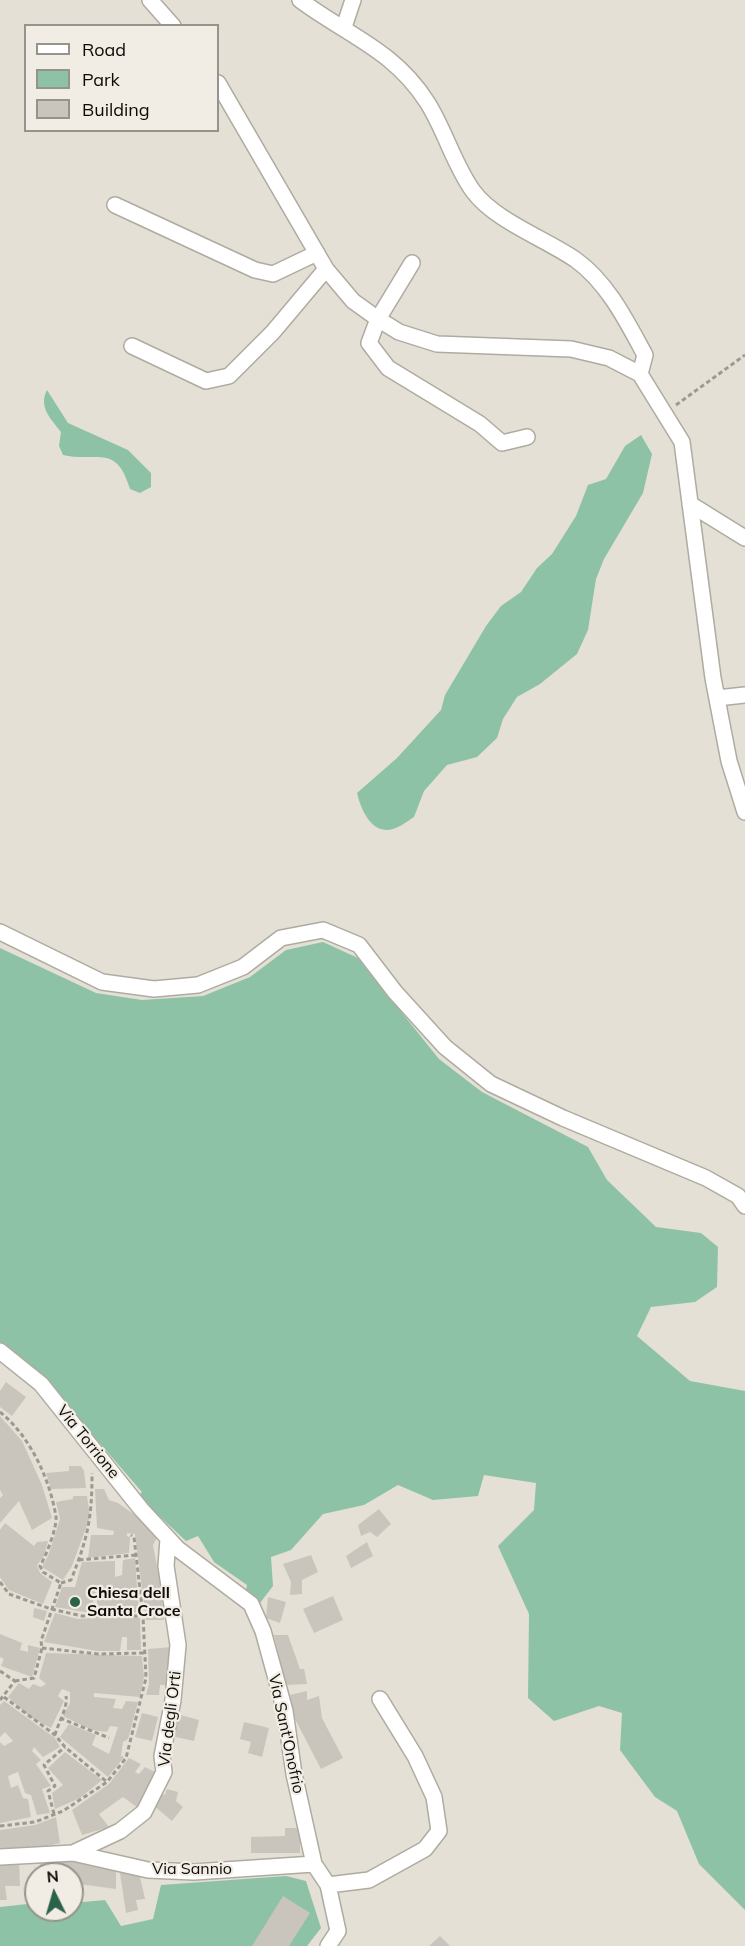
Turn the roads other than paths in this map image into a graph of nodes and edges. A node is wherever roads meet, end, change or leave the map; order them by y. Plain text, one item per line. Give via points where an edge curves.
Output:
1 (150, 0) edge
2 (300, 0) edge
3 (353, 0) edge
4 (171, 24) edge
5 (344, 27) junction
6 (219, 85) edge
7 (115, 205) dead end
8 (317, 253) junction
9 (412, 263) dead end
10 (326, 268) junction
11 (378, 319) junction
12 (132, 346) dead end
13 (640, 374) junction
14 (526, 437) dead end
15 (690, 504) junction
16 (745, 538) edge
17 (745, 695) edge
18 (717, 698) junction
19 (745, 812) edge
20 (0, 932) edge
21 (745, 1206) edge
22 (0, 1351) edge
23 (168, 1539) junction
24 (380, 1699) dead end
25 (73, 1853) junction
26 (0, 1857) edge
27 (314, 1864) junction
28 (328, 1885) junction
29 (328, 1946) edge

1 - 4 street
2 - 5 street
3 - 5 street
5 - 13 street via 383,52 426,101 474,192 497,212 577,261 617,304 645,356
6 - 8 street
7 - 8 street via 255,270 273,274
8 - 10 street
9 - 11 street
10 - 11 street via 353,301
10 - 12 street via 273,332 229,376 206,381
11 - 13 street via 399,332 437,344 571,349 609,358
11 - 14 street via 369,343 388,368 480,424 502,442
13 - 15 street via 682,442
15 - 16 street
15 - 18 street
17 - 18 street
18 - 19 street via 729,761
20 - 21 street via 102,982 154,989 198,986 243,967 281,938 323,930 359,945 445,1047 491,1084 706,1178 738,1196
22 - 23 street, Via Torrione via 40,1384
23 - 25 street, Via degli Orti via 166,1566 178,1644 162,1756 164,1772 144,1812 120,1831
23 - 27 street, Via Sant'Onofrio via 251,1604 263,1631 285,1711
24 - 28 street via 415,1756 434,1797 439,1831 425,1849 378,1876
25 - 26 street, Via Sannio
25 - 27 street, Via Sannio via 148,1870 194,1872
27 - 28 street
28 - 29 street via 338,1931

